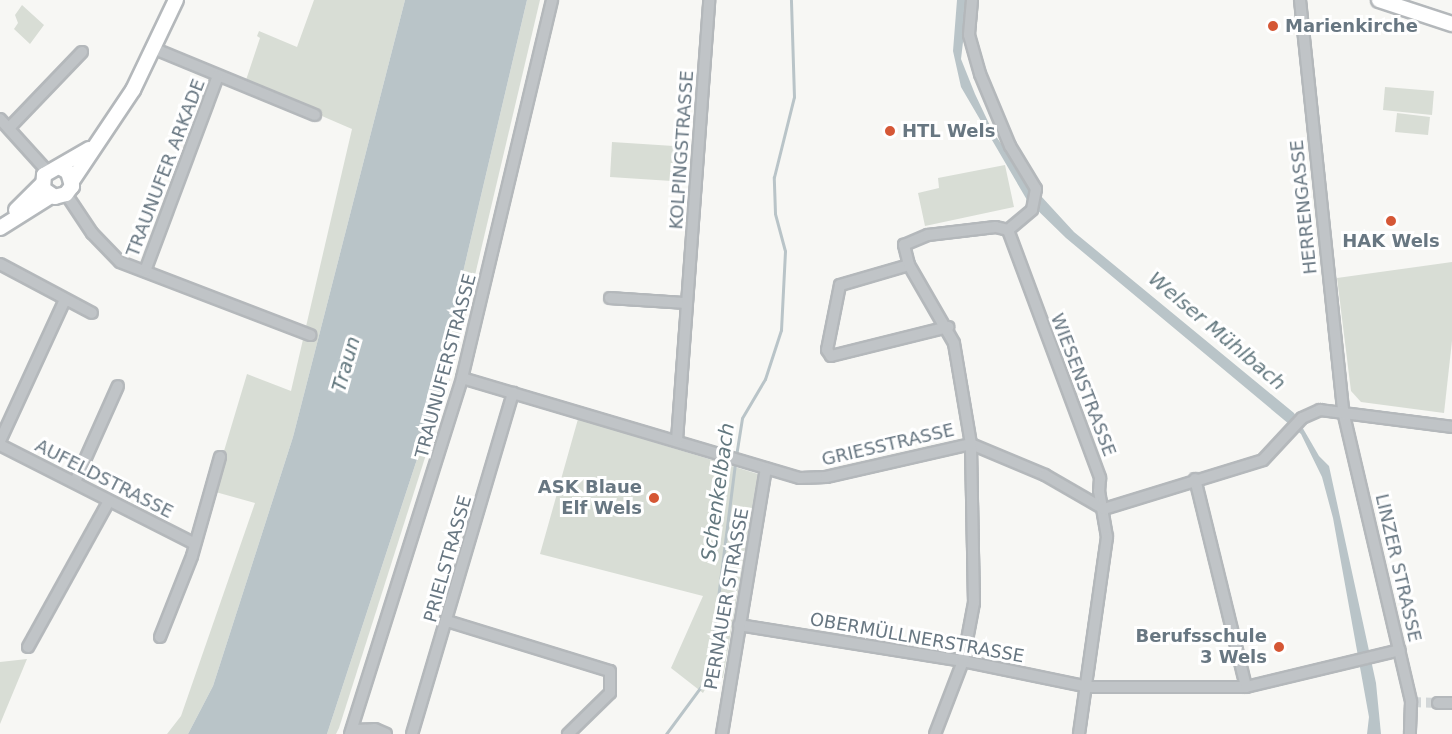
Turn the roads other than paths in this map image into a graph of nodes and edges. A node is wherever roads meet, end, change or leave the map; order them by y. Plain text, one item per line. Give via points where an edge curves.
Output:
1 (176, 0) edge
2 (552, 0) edge
3 (709, 0) edge
4 (972, 0) edge
5 (1300, 0) edge
6 (1379, 0) edge
7 (1452, 24) edge
8 (155, 49) junction
9 (82, 52) dead end
10 (218, 76) junction
11 (315, 115) dead end
12 (0, 119) edge
13 (10, 127) junction
14 (94, 147) junction
15 (49, 174) junction
16 (72, 181) junction
17 (66, 194) junction
18 (51, 196) junction
19 (0, 227) edge
20 (1008, 230) junction
21 (0, 264) edge
22 (909, 265) junction
23 (145, 271) junction
24 (610, 298) dead end
25 (64, 300) junction
26 (686, 303) junction
27 (92, 313) dead end
28 (948, 327) junction
29 (310, 335) dead end
30 (462, 378) junction
31 (118, 386) dead end
32 (513, 393) junction
33 (1343, 411) junction
34 (1452, 427) edge
35 (677, 440) junction
36 (0, 443) edge
37 (971, 444) junction
38 (220, 457) dead end
39 (766, 469) junction
40 (1195, 479) junction
41 (75, 482) junction
42 (110, 501) junction
43 (1104, 509) junction
44 (193, 543) junction
45 (447, 621) junction
46 (739, 625) junction
47 (160, 637) dead end
48 (28, 647) dead end
49 (1400, 650) junction
50 (963, 661) junction
51 (1089, 687) junction
52 (1246, 687) junction
53 (1438, 702) tunnel mouth
54 (1452, 703) edge
55 (351, 732) edge
56 (386, 734) edge
57 (412, 734) edge
58 (568, 734) edge
59 (722, 734) edge
60 (935, 734) edge
61 (1079, 734) edge
62 (1410, 734) edge

1 - 8 main road
2 - 30 street, TRAUNUFERSTRASSE
3 - 26 street, KOLPINGSTRASSE
4 - 20 street via 969,35 980,74 1010,146 1036,189 1032,210
5 - 33 street, HERRENGASSE
6 - 7 main road
8 - 10 street, TRAUNUFER ARKADE
8 - 14 main road
9 - 13 street
10 - 11 street, TRAUNUFER ARKADE
10 - 23 street, TRAUNUFER ARKADE
12 - 13 street
13 - 15 street
14 - 15 main road
14 - 16 main road
15 - 16 main road
15 - 18 main road
15 - 19 main road
16 - 17 main road
17 - 18 main road
17 - 23 street, TRAUNUFER ARKADE via 110,255
18 - 19 main road
20 - 22 street via 996,227 928,235 904,245
20 - 43 street, WIESENSTRASSE via 1100,478
21 - 25 street
22 - 28 street
22 - 28 street via 840,285 827,350 831,356
23 - 29 street, TRAUNUFER ARKADE
24 - 26 street
25 - 27 street
25 - 36 street
26 - 35 street, KOLPINGSTRASSE
28 - 37 street via 964,392
30 - 32 street, GRIESSTRASSE
30 - 55 street, TRAUNUFERSTRASSE
31 - 41 street
32 - 35 street, GRIESSTRASSE
32 - 45 street, PRIELSTRASSE
33 - 34 street
33 - 40 street via 1320,410 1302,418 1263,460
33 - 49 street, LINZER STRASSE
35 - 39 street, GRIESSTRASSE
36 - 41 street, AUFELDSTRASSE
37 - 39 street, GRIESSTRASSE via 826,477 800,478
37 - 43 street, GRIESSTRASSE via 1045,475
37 - 50 street via 976,557 974,603
38 - 44 street
39 - 46 street, PERNAUER STRASSE
40 - 43 street
40 - 52 street
41 - 42 street, AUFELDSTRASSE
42 - 44 street, AUFELDSTRASSE
42 - 48 street
43 - 51 street, WIESENSTRASSE via 1107,537
44 - 47 street via 192,556
45 - 57 street, PRIELSTRASSE
45 - 58 street via 610,671 610,693
46 - 50 street, OBERMÜLLNERSTRASSE
46 - 59 street, PERNAUER STRASSE
49 - 52 street, OBERMÜLLNERSTRASSE
49 - 62 street, LINZER STRASSE via 1411,702
50 - 51 street, OBERMÜLLNERSTRASSE
50 - 60 street
51 - 52 street, OBERMÜLLNERSTRASSE
51 - 61 street, WIESENSTRASSE
53 - 54 street
55 - 56 street via 375,729

